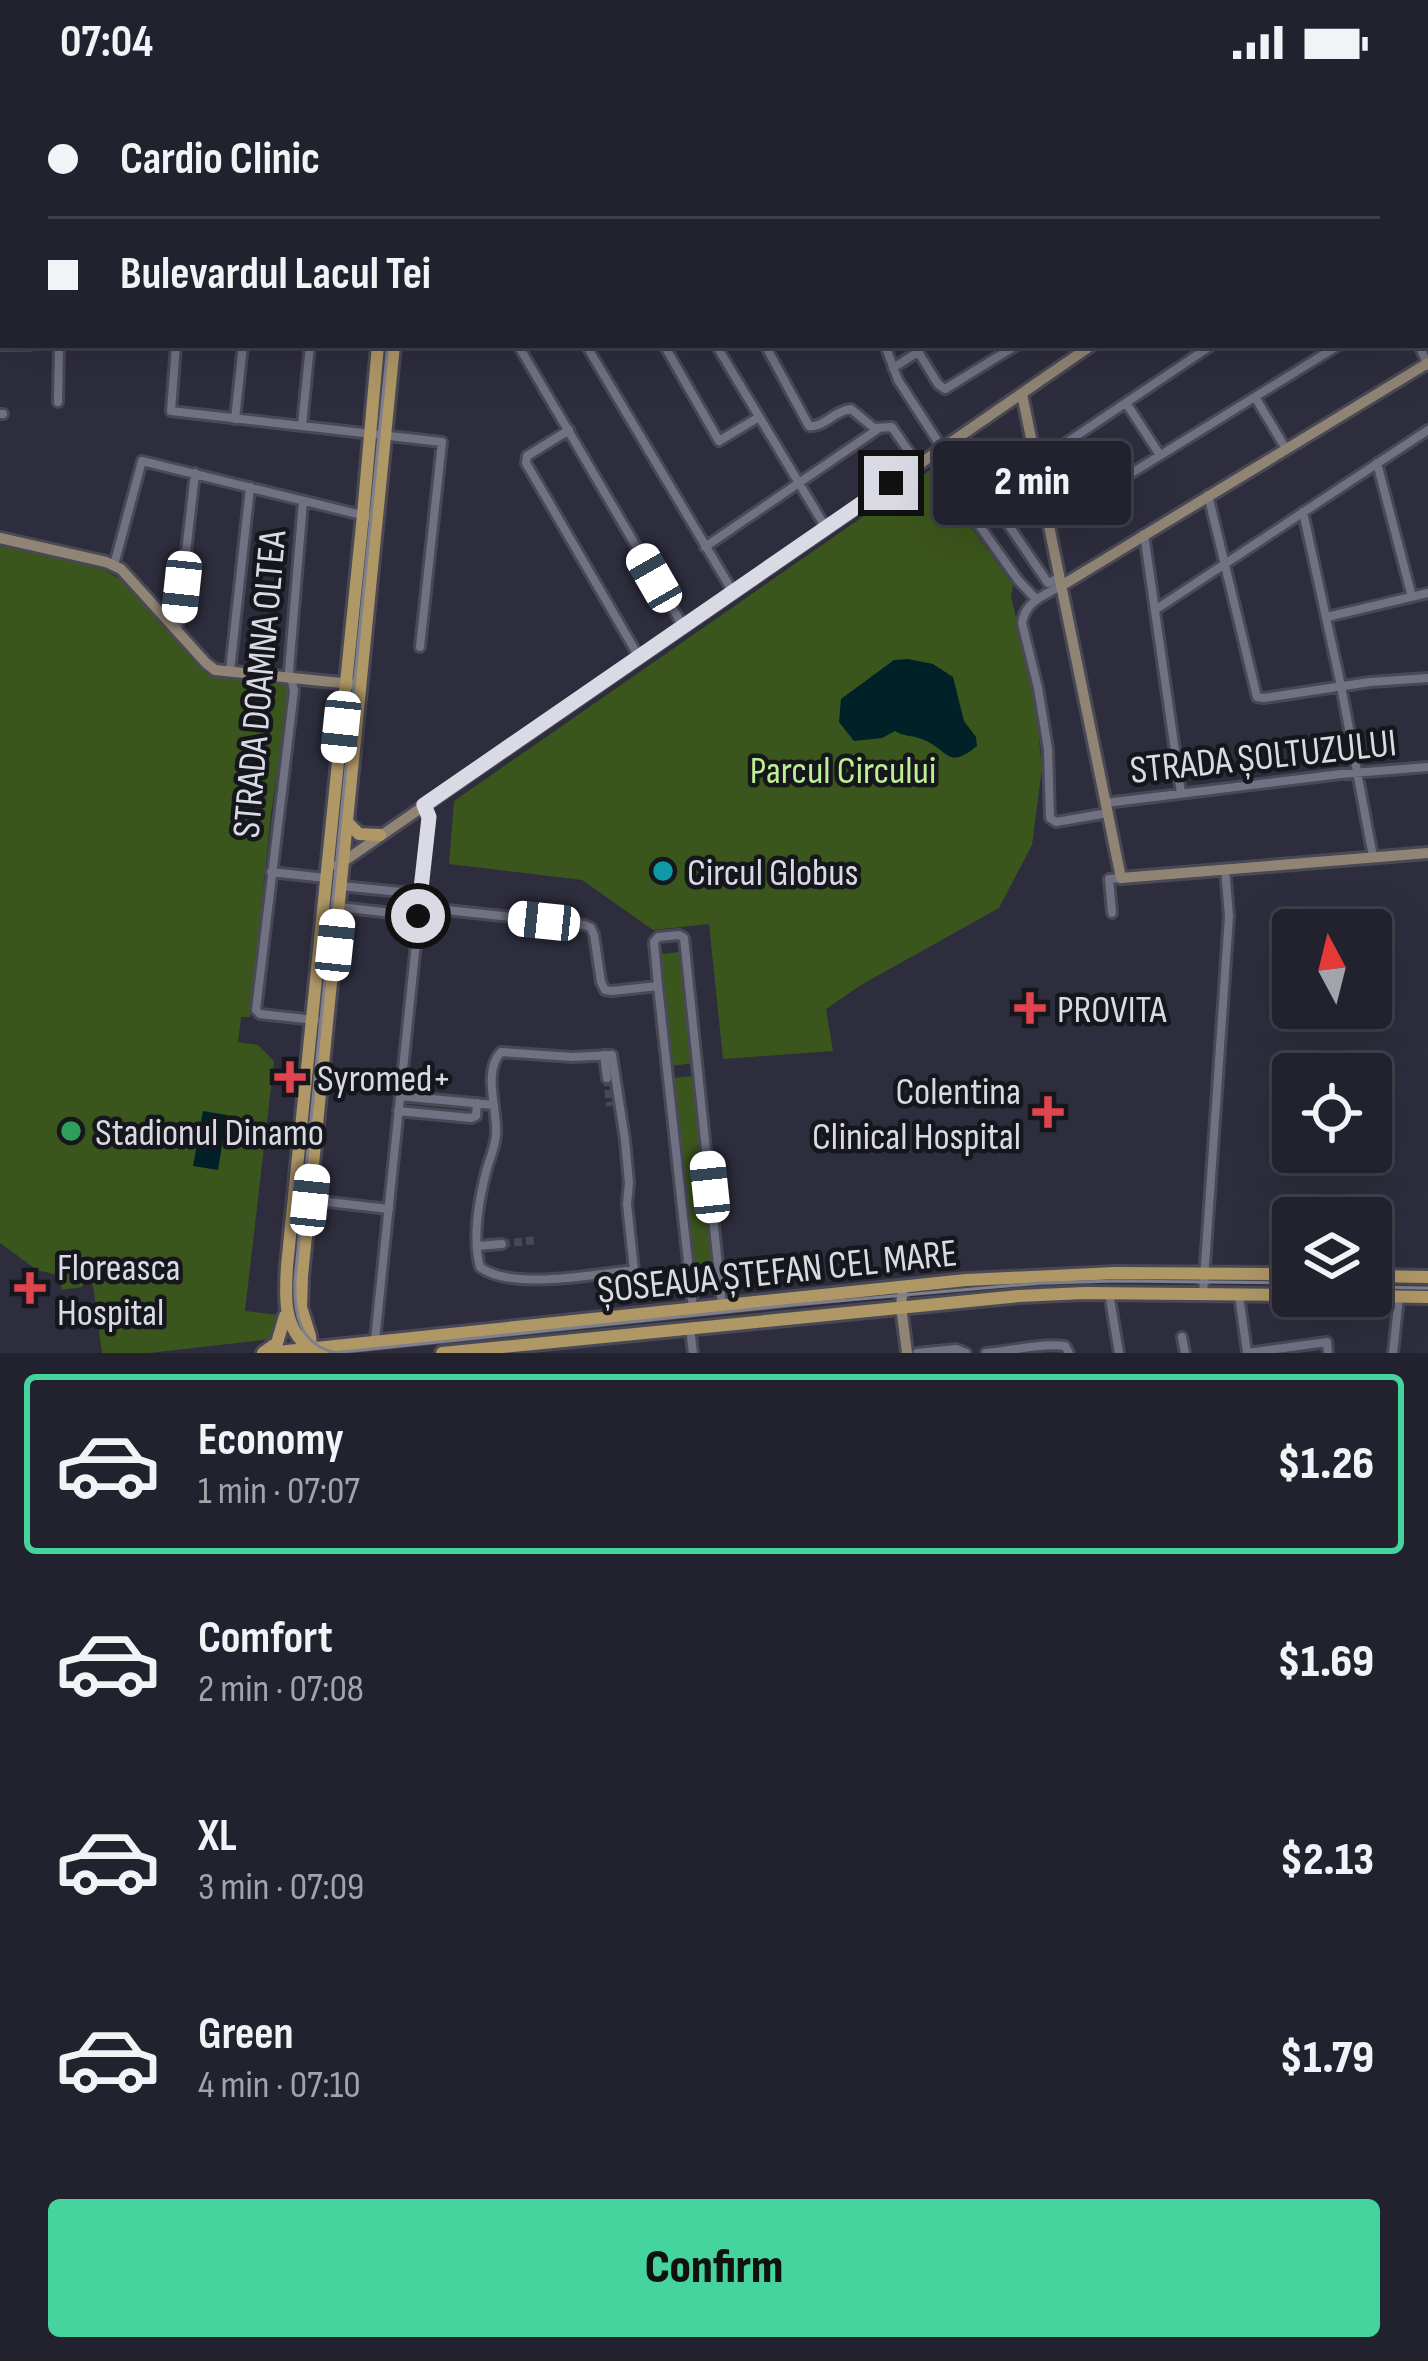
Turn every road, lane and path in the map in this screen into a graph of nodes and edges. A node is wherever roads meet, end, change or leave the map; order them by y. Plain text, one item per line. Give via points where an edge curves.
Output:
1 (59, 348) edge
2 (176, 348) edge
3 (243, 348) edge
4 (310, 348) edge
5 (378, 348) edge
6 (394, 348) edge
7 (520, 348) edge
8 (588, 348) edge
9 (666, 348) edge
10 (718, 348) edge
11 (767, 348) edge
12 (886, 348) edge
13 (916, 348) edge
14 (1013, 348) edge
15 (1208, 348) edge
16 (1334, 348) edge
17 (1068, 353) edge
18 (1428, 364) edge
19 (892, 368) junction
20 (1022, 394) junction
21 (1255, 397) junction
22 (58, 402) dead end
23 (1126, 403) junction
24 (759, 417) junction
25 (236, 418) junction
26 (302, 426) junction
27 (879, 429) junction
28 (569, 430) junction
29 (1428, 430) edge
30 (370, 434) junction
31 (386, 436) junction
32 (947, 445) junction
33 (1286, 448) junction
34 (1160, 455) junction
35 (930, 456) junction
36 (1036, 463) junction
37 (1377, 463) junction
38 (917, 465) junction
39 (195, 473) junction
40 (799, 485) junction
41 (250, 487) junction
42 (1208, 495) junction
43 (303, 500) junction
44 (1304, 512) junction
45 (363, 515) junction
46 (378, 519) junction
47 (1049, 524) junction
48 (826, 528) junction
49 (1144, 534) junction
50 (0, 538) edge
51 (705, 547) junction
52 (1226, 562) junction
53 (114, 565) junction
54 (1056, 582) junction
55 (733, 592) junction
56 (1428, 593) edge
57 (1033, 596) junction
58 (1412, 597) junction
59 (1155, 610) junction
60 (1327, 617) junction
61 (683, 626) junction
62 (177, 632) junction
63 (420, 647) dead end
64 (639, 657) junction
65 (230, 672) junction
66 (289, 678) junction
67 (1428, 678) edge
68 (353, 685) junction
69 (1341, 686) junction
70 (1428, 766) edge
71 (1358, 773) junction
72 (1181, 793) junction
73 (424, 805) junction
74 (1107, 808) junction
75 (347, 822) junction
76 (380, 835) junction
77 (344, 848) junction
78 (1428, 853) edge
79 (1373, 857) junction
80 (332, 869) junction
81 (1225, 869) junction
82 (271, 872) junction
83 (1121, 878) junction
84 (341, 886) junction
85 (421, 894) junction
86 (339, 907) junction
87 (419, 911) junction
88 (1112, 913) dead end
89 (658, 986) junction
90 (313, 1019) junction
91 (328, 1021) junction
92 (604, 1055) junction
93 (607, 1078) tunnel mouth
94 (400, 1096) junction
95 (478, 1103) junction
96 (494, 1105) junction
97 (398, 1111) junction
98 (310, 1200) junction
99 (389, 1209) junction
100 (502, 1244) tunnel mouth
101 (477, 1246) junction
102 (1203, 1274) junction
103 (1272, 1274) edge
104 (1392, 1276) edge
105 (1428, 1277) edge
106 (903, 1286) junction
107 (1109, 1293) junction
108 (1203, 1294) junction
109 (1239, 1294) junction
110 (1272, 1295) edge
111 (1392, 1297) edge
112 (1399, 1297) junction
113 (1428, 1297) edge
114 (723, 1306) junction
115 (901, 1306) junction
116 (693, 1308) junction
117 (286, 1309) junction
118 (689, 1327) junction
119 (1182, 1337) dead end
120 (374, 1346) edge
121 (311, 1351) edge
122 (1115, 1352) edge
123 (266, 1353) edge
124 (442, 1353) edge
125 (693, 1353) edge
126 (907, 1353) edge
127 (917, 1353) edge
128 (966, 1353) edge
129 (986, 1353) edge
130 (1070, 1353) edge
131 (1185, 1353) edge
132 (1247, 1353) edge
133 (1328, 1353) edge
134 (1393, 1353) edge

1 - 22 street
2 - 25 street via 171,411
3 - 25 street
4 - 26 street
5 - 30 main road
6 - 31 main road
7 - 28 street
8 - 51 street
9 - 24 street via 719,441
10 - 24 street
11 - 27 street via 809,426 847,409
12 - 19 street
13 - 14 street via 945,389
13 - 19 street
15 - 23 street
16 - 21 street
17 - 20 street
18 - 33 street
19 - 32 street
20 - 32 street
20 - 36 street
21 - 33 street
21 - 34 street
23 - 34 street
23 - 36 street
24 - 40 street
25 - 26 street
26 - 30 street
27 - 38 street via 892,427
27 - 40 street
28 - 61 street
28 - 64 street via 526,463
29 - 37 street
30 - 31 street
30 - 45 main road
31 - 46 main road
31 - 63 street via 442,442
32 - 35 street
32 - 54 street
33 - 42 street
34 - 47 street
35 - 38 street
35 - 57 street
36 - 47 street
37 - 44 street
37 - 58 street
38 - 48 street
39 - 41 street
39 - 53 street via 142,461
39 - 62 street
40 - 48 street
40 - 51 street
41 - 43 street
41 - 65 street
42 - 49 street
42 - 52 street
43 - 45 street
43 - 66 street, STRADA DOAMNA OLTEA
44 - 52 street
44 - 60 street
45 - 46 street
45 - 68 main road
46 - 68 main road
47 - 54 street
48 - 55 street
49 - 54 street via 1074,580
49 - 59 street
50 - 53 street
51 - 55 street
52 - 59 street
52 - 69 street via 1257,697
53 - 62 street
54 - 57 street
54 - 74 street
55 - 61 street
56 - 58 street
57 - 74 street, STRADA ȘOLTUZULUI via 1022,623 1048,748 1050,818
58 - 60 street
59 - 72 street
60 - 69 street
61 - 64 street
62 - 65 street via 210,667
64 - 73 street
65 - 66 street
66 - 68 street
66 - 82 street, STRADA DOAMNA OLTEA via 294,690
67 - 69 street
68 - 75 main road
68 - 80 main road
69 - 71 street
70 - 71 street, STRADA ȘOLTUZULUI
71 - 72 street, STRADA ȘOLTUZULUI
71 - 79 street
72 - 74 street, STRADA ȘOLTUZULUI
73 - 76 street
73 - 85 street
74 - 83 street
75 - 76 main road via 359,834
75 - 77 main road
76 - 77 street
76 - 80 street
77 - 80 main road
78 - 79 street
79 - 81 street
80 - 82 street, STRADA DOAMNA OLTEA
80 - 84 main road
80 - 90 main road
81 - 83 street
81 - 102 street via 1229,916
82 - 90 street, STRADA DOAMNA OLTEA via 256,1010
83 - 88 street via 1109,879
84 - 85 street
84 - 86 main road
85 - 87 street
86 - 87 street
86 - 91 main road
87 - 89 street via 585,925 605,989
87 - 94 street
89 - 114 street via 655,939 682,936
89 - 116 street
90 - 91 street
90 - 117 main road
91 - 98 main road
92 - 93 street
92 - 96 street via 501,1052
92 - 101 street via 612,1055 625,1140 634,1270 508,1277 483,1270
94 - 95 street
94 - 97 street
95 - 96 street
95 - 97 street via 472,1118
96 - 101 street
97 - 99 street
98 - 99 street
98 - 121 main road via 300,1300
99 - 120 street
100 - 101 street
102 - 103 main road, ȘOSEAUA ȘTEFAN CEL MARE
102 - 106 main road, ȘOSEAUA ȘTEFAN CEL MARE
102 - 108 street
104 - 105 main road
106 - 114 main road, ȘOSEAUA ȘTEFAN CEL MARE
106 - 115 street
107 - 108 main road, ȘOSEAUA ȘTEFAN CEL MARE
107 - 115 main road, ȘOSEAUA ȘTEFAN CEL MARE
107 - 122 street
108 - 109 main road, ȘOSEAUA ȘTEFAN CEL MARE
109 - 110 main road, ȘOSEAUA ȘTEFAN CEL MARE
109 - 132 street
111 - 112 main road
112 - 113 main road
112 - 134 street
114 - 116 main road, ȘOSEAUA ȘTEFAN CEL MARE
115 - 118 main road, ȘOSEAUA ȘTEFAN CEL MARE
115 - 126 street
116 - 120 main road, ȘOSEAUA ȘTEFAN CEL MARE
117 - 121 main road
117 - 123 main road via 278,1342
118 - 124 main road, ȘOSEAUA ȘTEFAN CEL MARE
118 - 125 street
119 - 131 street
120 - 121 main road, ȘOSEAUA ȘTEFAN CEL MARE
121 - 123 main road, ȘOSEAUA ȘTEFAN CEL MARE
127 - 128 street
129 - 130 street via 1062,1344
132 - 133 street via 1327,1342

